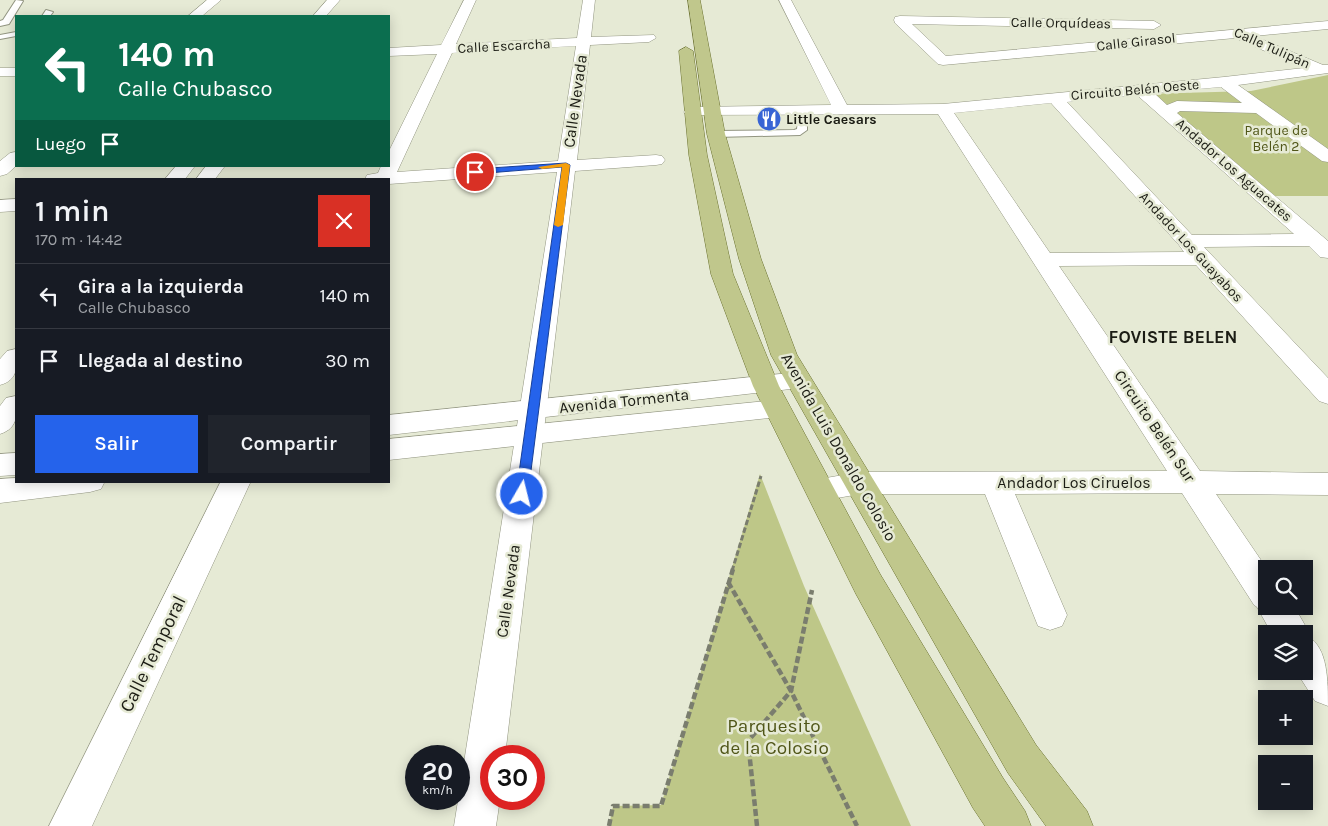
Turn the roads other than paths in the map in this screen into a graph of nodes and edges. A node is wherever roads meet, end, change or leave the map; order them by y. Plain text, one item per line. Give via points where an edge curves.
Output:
1 (214, 0) edge
2 (334, 0) edge
3 (470, 0) edge
4 (589, 0) edge
5 (677, 0) edge
6 (694, 0) edge
7 (785, 0) edge
8 (20, 1) edge
9 (9, 5) dead end
10 (195, 15) edge
11 (320, 15) edge
12 (2, 21) edge
13 (1328, 25) edge
14 (1221, 26) joint
15 (1235, 32) junction
16 (15, 34) edge
17 (0, 37) edge
18 (649, 38) dead end
19 (583, 41) junction
20 (447, 49) junction
21 (390, 52) edge
22 (943, 60) joint
23 (1319, 71) edge
24 (1224, 82) junction
25 (1328, 85) edge
26 (1139, 89) junction
27 (1055, 98) junction
28 (1260, 108) junction
29 (943, 109) junction
30 (802, 111) junction
31 (842, 112) junction
32 (1168, 112) junction
33 (707, 119) junction
34 (1328, 157) edge
35 (15, 158) edge
36 (390, 160) edge
37 (656, 160) dead end
38 (566, 165) junction
39 (185, 167) edge
40 (215, 167) edge
41 (0, 170) edge
42 (175, 178) edge
43 (206, 178) edge
44 (381, 178) edge
45 (15, 205) edge
46 (0, 206) edge
47 (1186, 241) junction
48 (1321, 246) edge
49 (1202, 258) junction
50 (1044, 260) junction
51 (15, 358) edge
52 (0, 376) edge
53 (799, 381) junction
54 (1328, 395) edge
55 (771, 398) junction
56 (15, 406) edge
57 (532, 422) junction
58 (0, 424) edge
59 (390, 425) edge
60 (390, 450) edge
61 (15, 464) edge
62 (0, 465) edge
63 (995, 482) junction
64 (1192, 482) junction
65 (72, 483) edge
66 (235, 483) edge
67 (860, 483) junction
68 (1328, 484) edge
69 (820, 490) junction
70 (0, 491) edge
71 (1258, 583) edge
72 (1050, 615) dead end
73 (1313, 666) edge
74 (1328, 688) edge
75 (70, 826) edge
76 (475, 826) edge
77 (1010, 826) edge
78 (1072, 826) edge

1 - 10 street
2 - 11 street
3 - 20 street
4 - 19 street, Calle Nevada
5 - 33 main road
6 - 33 main road, Avenida Luis Donaldo Colosio
7 - 31 street
8 - 9 lane
8 - 12 lane
13 - 15 street, Calle Girasol
14 - 15 street, Calle Tulipán
14 - 22 street, Calle Orquídeas via 900,20
15 - 22 street, Calle Girasol
15 - 23 street, Calle Tulipán
16 - 17 lane
18 - 19 street, Calle Escarcha
19 - 20 street, Calle Escarcha
19 - 38 street, Calle Nevada
20 - 21 street, Calle Escarcha
20 - 36 street
23 - 24 street, Circuito Belén Oeste
23 - 25 street, Calle Tulipán
24 - 26 street, Circuito Belén Oeste
24 - 28 street
26 - 27 street, Circuito Belén Oeste
26 - 32 street, Andador Los Aguacates
27 - 29 street, Circuito Belén Oeste
27 - 47 street, Andador Los Guayabos
28 - 32 street via 1177,106
28 - 34 street
29 - 31 street, Circuito Belén Oeste
29 - 50 street, Circuito Belén Sur
30 - 31 street, Circuito Belén Oeste
30 - 33 street, Circuito Belén Oeste
30 - 33 lane via 802,130 796,133
32 - 48 street, Andador Los Aguacates
33 - 53 main road, Avenida Luis Donaldo Colosio via 750,259 784,355
33 - 55 main road via 698,155 722,274
35 - 41 street
37 - 38 street
38 - 44 street
38 - 57 street, Calle Nevada
39 - 42 street
40 - 43 street
45 - 46 street
47 - 48 street
47 - 49 street, Andador Los Guayabos
49 - 50 street
49 - 54 street, Andador Los Guayabos
50 - 64 street, Circuito Belén Sur
51 - 52 street
53 - 55 street, Avenida Tormenta
53 - 67 main road, Avenida Luis Donaldo Colosio
55 - 57 street, Avenida Tormenta
55 - 69 main road
56 - 58 street
57 - 59 street, Avenida Tormenta
57 - 60 street, Avenida Tormenta
57 - 76 street, Calle Nevada
61 - 62 street
63 - 64 street, Andador Los Ciruelos
63 - 67 street, Andador Los Ciruelos
63 - 72 street
64 - 68 street, Andador Los Ciruelos
64 - 71 street, Circuito Belén Sur
65 - 70 street
66 - 75 street, Calle Temporal
67 - 69 street, Andador Los Ciruelos
67 - 78 main road, Avenida Luis Donaldo Colosio via 1022,759
69 - 77 main road via 868,584
73 - 74 street

